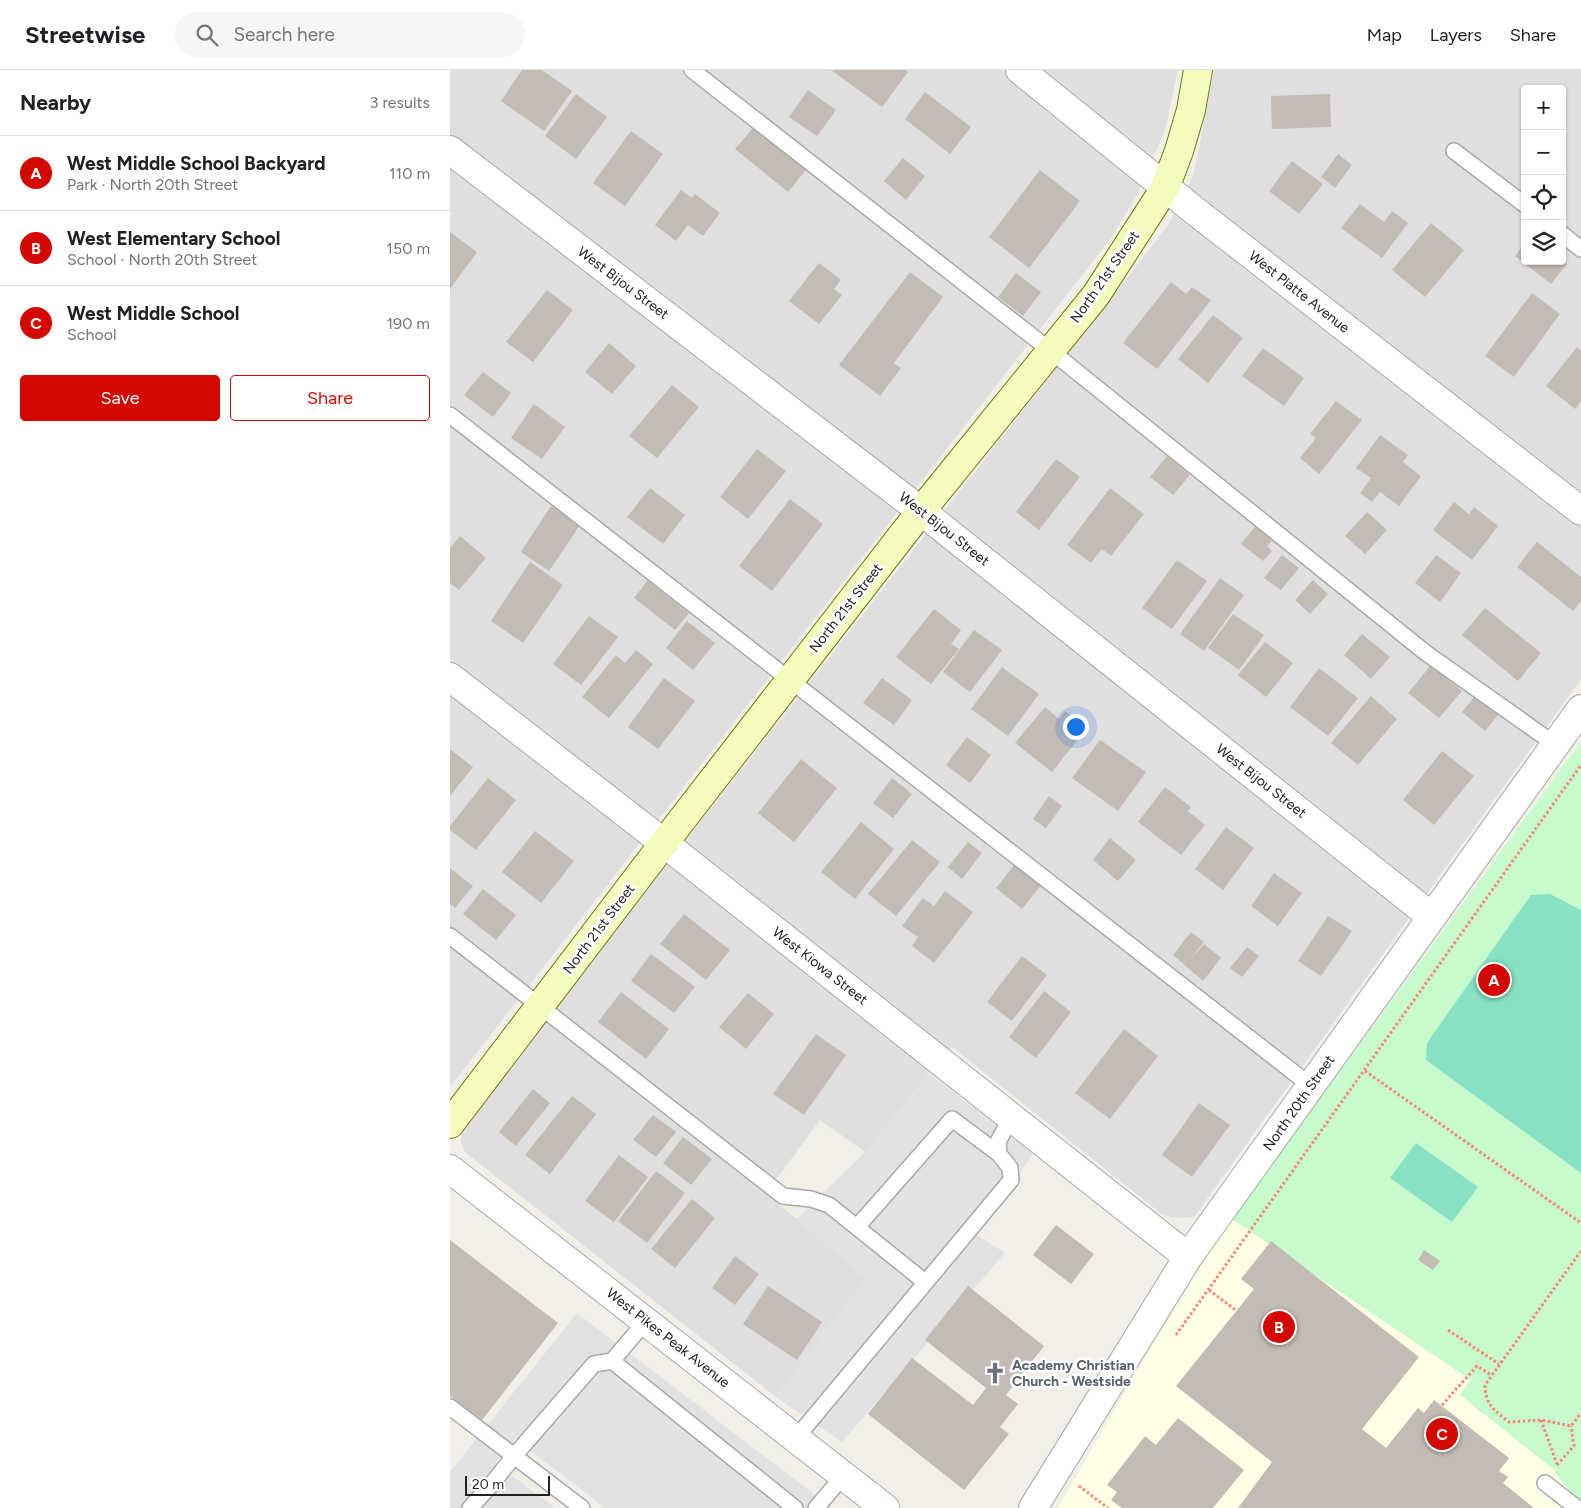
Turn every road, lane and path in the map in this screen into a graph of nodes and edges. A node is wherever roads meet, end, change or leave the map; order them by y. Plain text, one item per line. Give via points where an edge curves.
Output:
1 (692, 70) edge
2 (1020, 70) edge
3 (1198, 70) edge
4 (450, 150) edge
5 (1454, 151) dead end
6 (1165, 188) junction
7 (1521, 203) edge
8 (1566, 237) edge
9 (1581, 249) edge
10 (1051, 351) junction
11 (450, 415) edge
12 (921, 511) junction
13 (1581, 511) edge
14 (450, 677) edge
15 (790, 681) junction
16 (1581, 709) edge
17 (1556, 745) junction
18 (1581, 765) edge
19 (664, 843) junction
20 (1432, 917) junction
21 (450, 936) edge
22 (540, 1006) junction
23 (1365, 1071) junction
24 (1311, 1086) junction
25 (1011, 1117) junction
26 (450, 1124) edge
27 (999, 1154) junction
28 (450, 1168) edge
29 (1581, 1223) edge
30 (857, 1227) junction
31 (1581, 1250) edge
32 (1188, 1258) junction
33 (925, 1282) junction
34 (1209, 1290) junction
35 (1237, 1311) dead end
36 (646, 1321) junction
37 (1448, 1330) dead end
38 (1172, 1341) dead end
39 (612, 1362) junction
40 (1499, 1364) junction
41 (1491, 1375) junction
42 (1442, 1405) dead end
43 (450, 1407) edge
44 (1581, 1414) edge
45 (1541, 1420) junction
46 (796, 1438) junction
47 (514, 1456) junction
48 (1563, 1472) dead end
49 (844, 1475) junction
50 (1546, 1482) dead end
51 (1076, 1484) dead end
52 (470, 1508) edge
53 (582, 1508) edge
54 (795, 1508) edge
55 (816, 1508) edge
56 (885, 1508) edge
57 (1033, 1508) edge
58 (1108, 1508) edge
59 (1577, 1508) edge

1 - 10 lane
2 - 6 street, West Platte Avenue
3 - 6 main road, North 21st Street via 1191,110
4 - 12 street, West Bijou Street
5 - 7 lane
6 - 10 main road, North 21st Street via 1096,295
6 - 13 street, West Platte Avenue
8 - 9 lane
10 - 12 main road, North 21st Street
10 - 17 lane via 1426,653
11 - 15 lane
12 - 15 main road, North 21st Street
12 - 20 street, West Bijou Street
14 - 19 street, West Kiowa Street
15 - 19 main road, North 21st Street
15 - 24 lane
16 - 17 street, North 20th Street
17 - 20 street, North 20th Street
18 - 23 path
19 - 22 main road, North 21st Street
19 - 25 street, West Kiowa Street
20 - 24 street, North 20th Street
21 - 22 lane
22 - 26 main road, North 21st Street
22 - 30 lane via 783,1196 812,1199 829,1205
23 - 29 path
23 - 34 path
24 - 32 street, North 20th Street
25 - 27 lane via 998,1142
25 - 32 street, West Kiowa Street
27 - 30 lane via 952,1119
27 - 33 lane via 1010,1168 1011,1180
28 - 36 street, West Pikes Peak Avenue
30 - 33 lane
31 - 40 path
32 - 57 street, North 20th Street
33 - 46 lane
34 - 35 path
34 - 38 path
36 - 39 lane
36 - 46 street, West Pikes Peak Avenue
37 - 40 path
39 - 47 lane via 594,1364
39 - 54 lane
40 - 41 path
41 - 42 path via 1477,1366
41 - 45 path via 1485,1385 1485,1397 1494,1410 1509,1422
43 - 47 lane
44 - 45 path via 1571,1426
45 - 48 path
46 - 49 street, West Pikes Peak Avenue
47 - 52 lane
47 - 53 lane
49 - 55 lane
49 - 56 street, West Pikes Peak Avenue
50 - 59 lane
51 - 58 path

